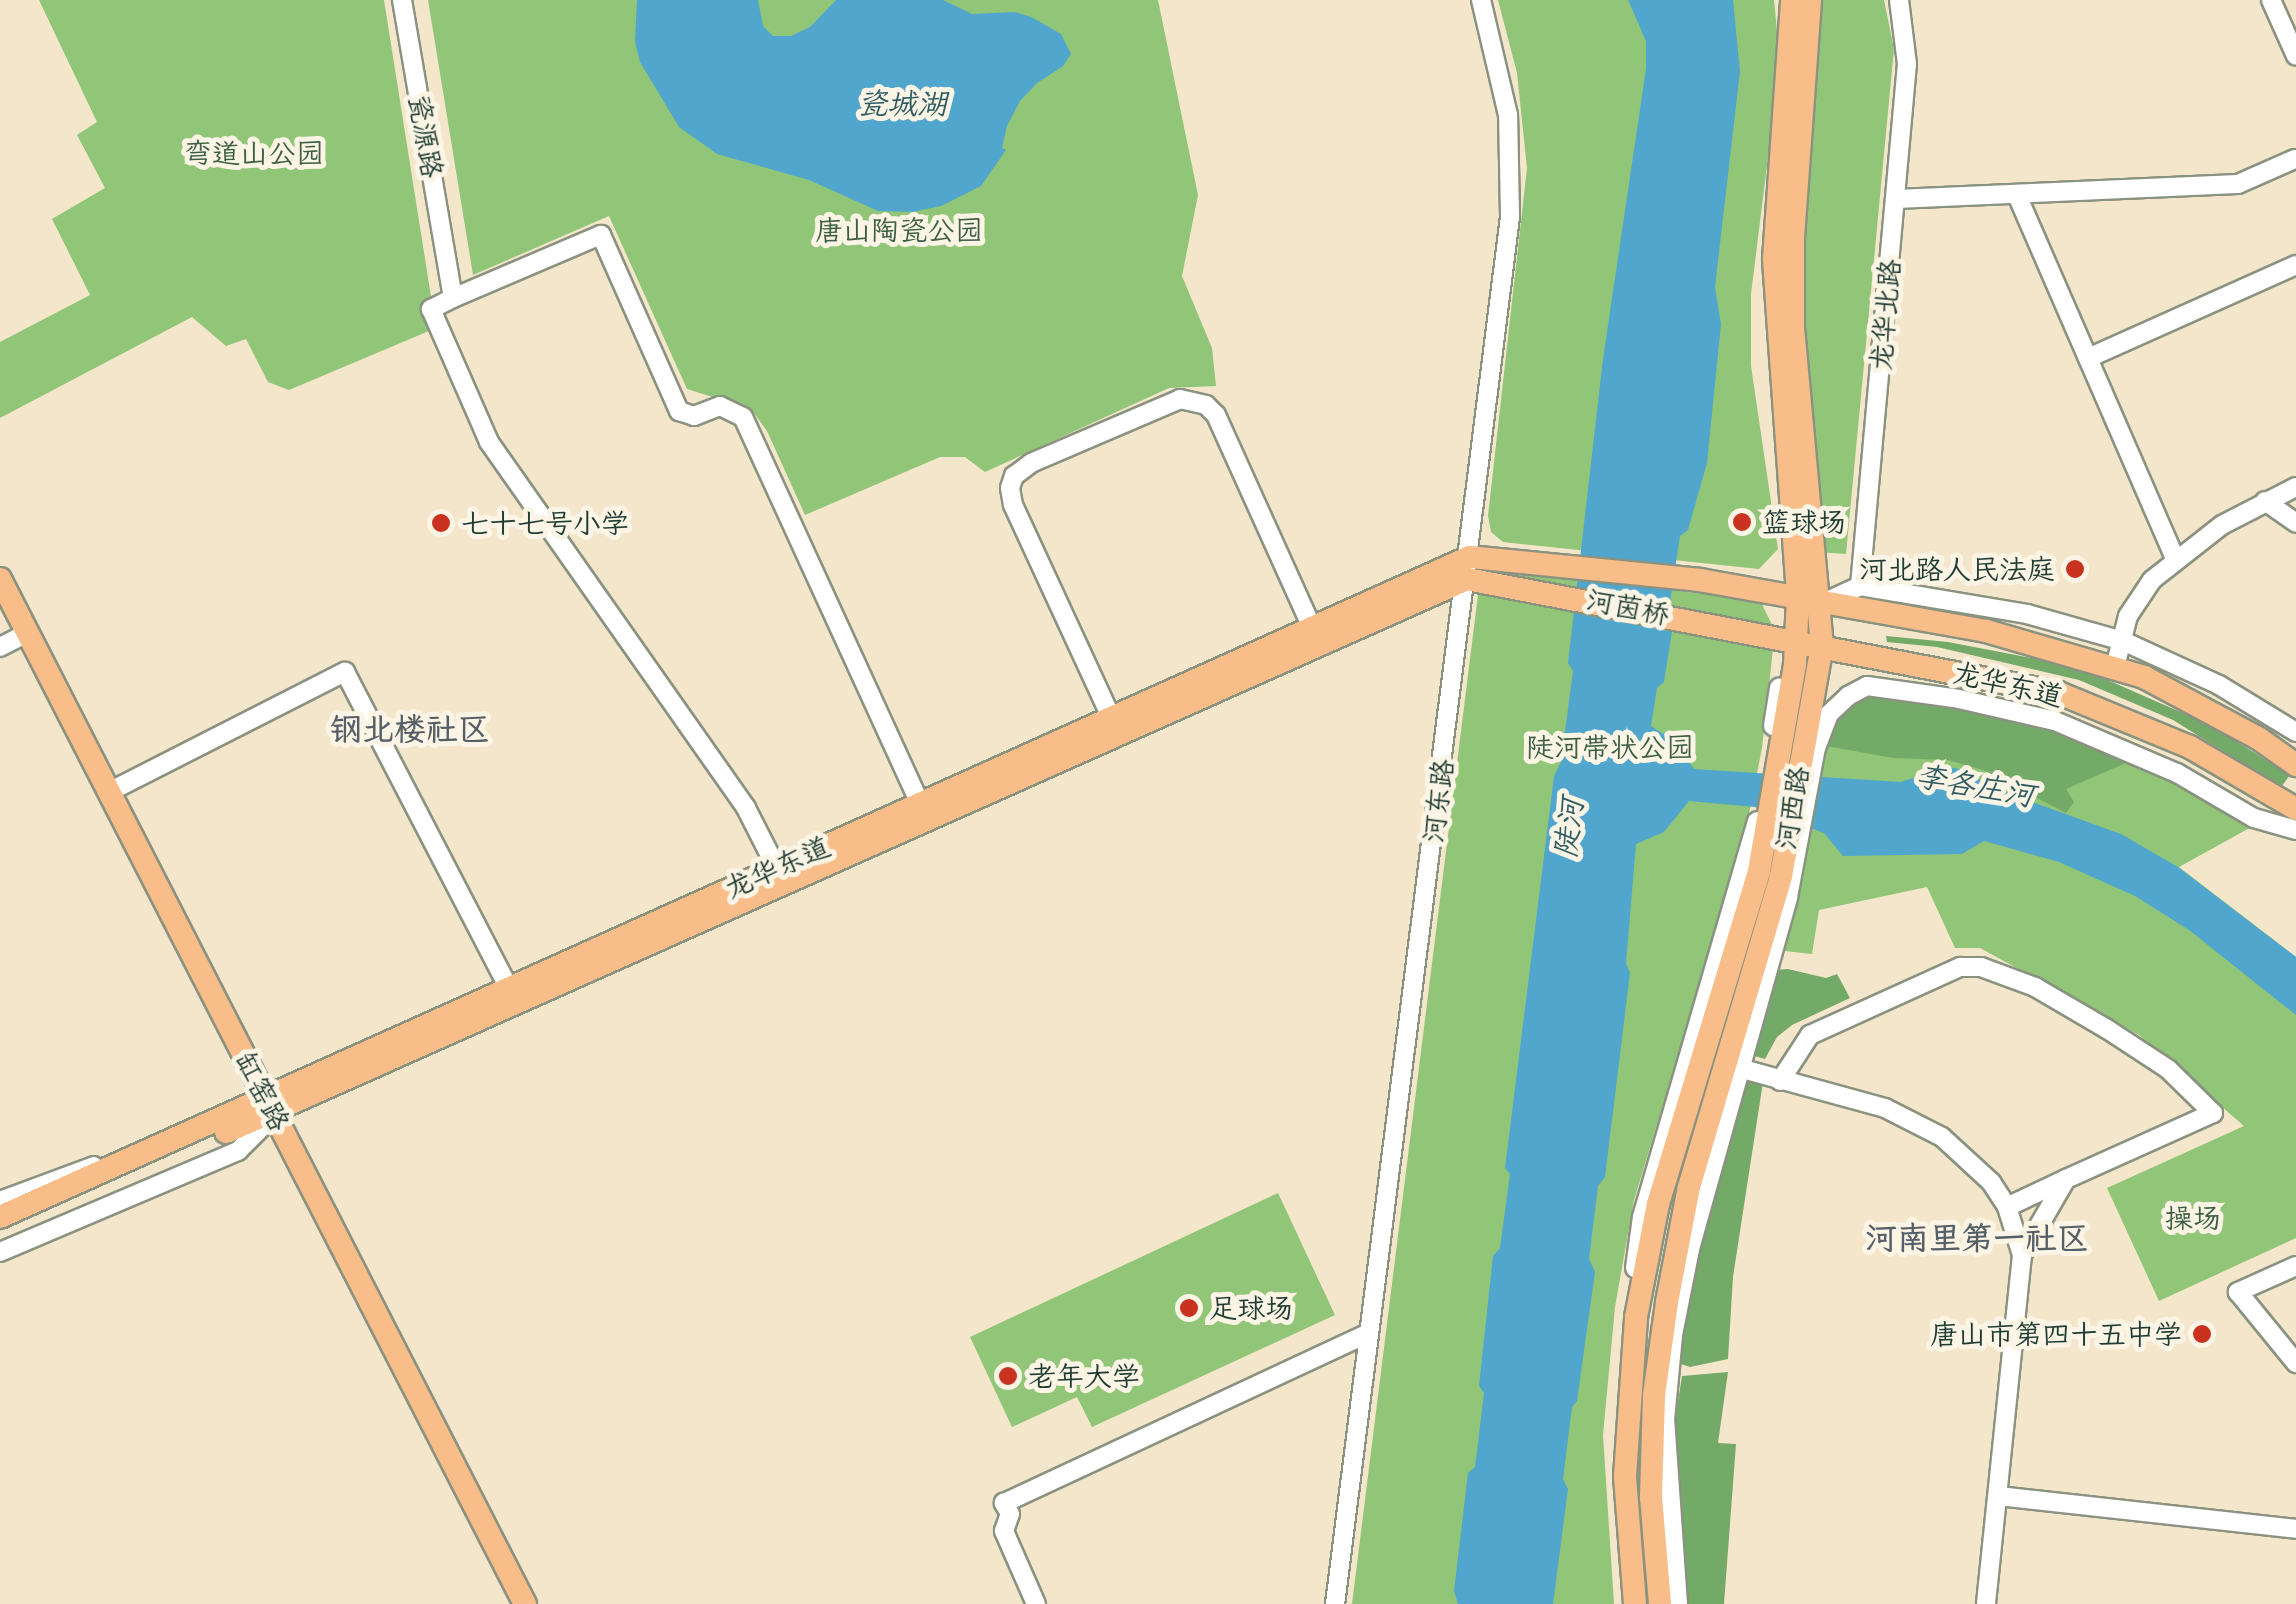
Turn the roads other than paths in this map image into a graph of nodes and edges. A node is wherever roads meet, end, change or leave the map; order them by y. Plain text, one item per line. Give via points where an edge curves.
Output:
1 (402, 0) edge
2 (1481, 0) edge
3 (1792, 0) edge
4 (1810, 0) edge
5 (1899, 0) edge
6 (2271, 0) edge
7 (2296, 56) edge
8 (2296, 159) edge
9 (2016, 194) junction
10 (1896, 199) junction
11 (2296, 265) edge
12 (453, 298) junction
13 (2088, 358) junction
14 (2296, 487) edge
15 (2265, 501) junction
16 (2296, 524) edge
17 (2175, 558) junction
18 (1562, 565) joint
19 (1468, 568) junction
20 (0, 579) edge
21 (1700, 580) joint
22 (1860, 586) junction
23 (1798, 596) junction
24 (1820, 604) junction
25 (1699, 621) joint
26 (1310, 626) junction
27 (28, 633) junction
28 (1796, 641) junction
29 (2123, 641) junction
30 (1822, 646) junction
31 (0, 647) edge
32 (2115, 667) junction
33 (1779, 687) dead end
34 (1111, 717) junction
35 (2296, 732) edge
36 (1791, 753) junction
37 (2296, 764) edge
38 (109, 792) junction
39 (920, 803) junction
40 (2296, 809) edge
41 (2296, 830) edge
42 (1777, 837) junction
43 (776, 868) junction
44 (508, 987) junction
45 (1739, 1068) junction
46 (1780, 1081) junction
47 (270, 1105) junction
48 (2066, 1179) junction
49 (0, 1201) edge
50 (2007, 1207) junction
51 (0, 1217) edge
52 (0, 1231) edge
53 (0, 1252) edge
54 (2022, 1255) junction
55 (2296, 1266) edge
56 (1368, 1333) junction
57 (2296, 1362) edge
58 (1998, 1496) junction
59 (2296, 1529) edge
60 (525, 1604) edge
61 (1036, 1604) edge
62 (1334, 1604) edge
63 (1626, 1604) edge
64 (1635, 1604) edge
65 (1660, 1604) edge
66 (1678, 1604) edge
67 (1986, 1604) edge

1 - 12 street, 瓷源路
2 - 19 street, 河东路 via 1508,115 1510,216
3 - 23 main road, 河西路 via 1774,259
4 - 24 main road, 河西路 via 1793,330
5 - 10 street, 龙华北路 via 1907,64
6 - 7 street
8 - 9 street via 2238,184
9 - 10 street
9 - 13 street
10 - 22 street, 龙华北路
11 - 13 street
12 - 39 street via 601,235 679,411 694,416 720,406 743,417
12 - 43 street via 432,309 490,442 746,808
13 - 17 street
14 - 15 street
15 - 16 street
15 - 17 street
17 - 29 street via 2128,616
18 - 19 main road, 龙华东道
18 - 21 main road, 河茵桥
19 - 25 main road, 河茵桥
19 - 26 main road, 龙华东道
19 - 47 main road, 龙华东道
19 - 56 street, 河东路
20 - 27 main road, 缸窑路
21 - 23 main road, 龙华东道
22 - 24 street
22 - 29 street via 2027,614
23 - 24 main road, 龙华东道
23 - 28 main road, 河西路
24 - 30 main road, 河西路
24 - 32 main road, 龙华东道 via 1986,631
25 - 28 main road, 龙华东道
26 - 34 main road, 龙华东道
26 - 34 street via 1216,414 1206,405 1180,399 1031,463 1014,476 1014,504
27 - 31 street
27 - 38 main road, 缸窑路
28 - 30 main road, 龙华东道
28 - 36 main road, 河西路
29 - 32 street
29 - 35 street via 2219,684
30 - 36 main road, 河西路 via 1815,699
30 - 40 main road, 龙华东道 via 2059,693 2190,747
32 - 37 main road, 龙华东道 via 2191,702
33 - 36 street
34 - 39 main road, 龙华东道
36 - 41 street via 1848,696 1867,686 1959,698 2086,733 2178,773 2254,818
36 - 42 main road, 河西路
36 - 42 street
38 - 44 street via 345,672
38 - 47 main road, 缸窑路
39 - 43 main road, 龙华东道
42 - 45 street via 1788,898
42 - 63 street via 1642,1216 1621,1402
42 - 64 main road, 河西路 via 1658,1204 1636,1317 1625,1476
42 - 65 main road, 河西路 via 1667,1302 1654,1395 1651,1497
43 - 44 main road, 龙华东道
44 - 47 main road, 龙华东道
45 - 46 street
45 - 66 street via 1673,1335 1665,1420
46 - 48 street via 1810,1035 1960,967 1981,967 2035,987 2107,1029 2168,1069 2213,1113
46 - 50 street via 1911,1118 1991,1182
47 - 49 street
47 - 51 main road, 龙华东道
47 - 52 main road, 龙华东道
47 - 53 street via 238,1151
47 - 60 main road, 缸窑路
48 - 50 street
48 - 54 street
50 - 54 street
54 - 58 street
55 - 57 street via 2238,1292
56 - 61 street via 1004,1503 1010,1514 1004,1531
56 - 62 street, 河东路
58 - 59 street
58 - 67 street

